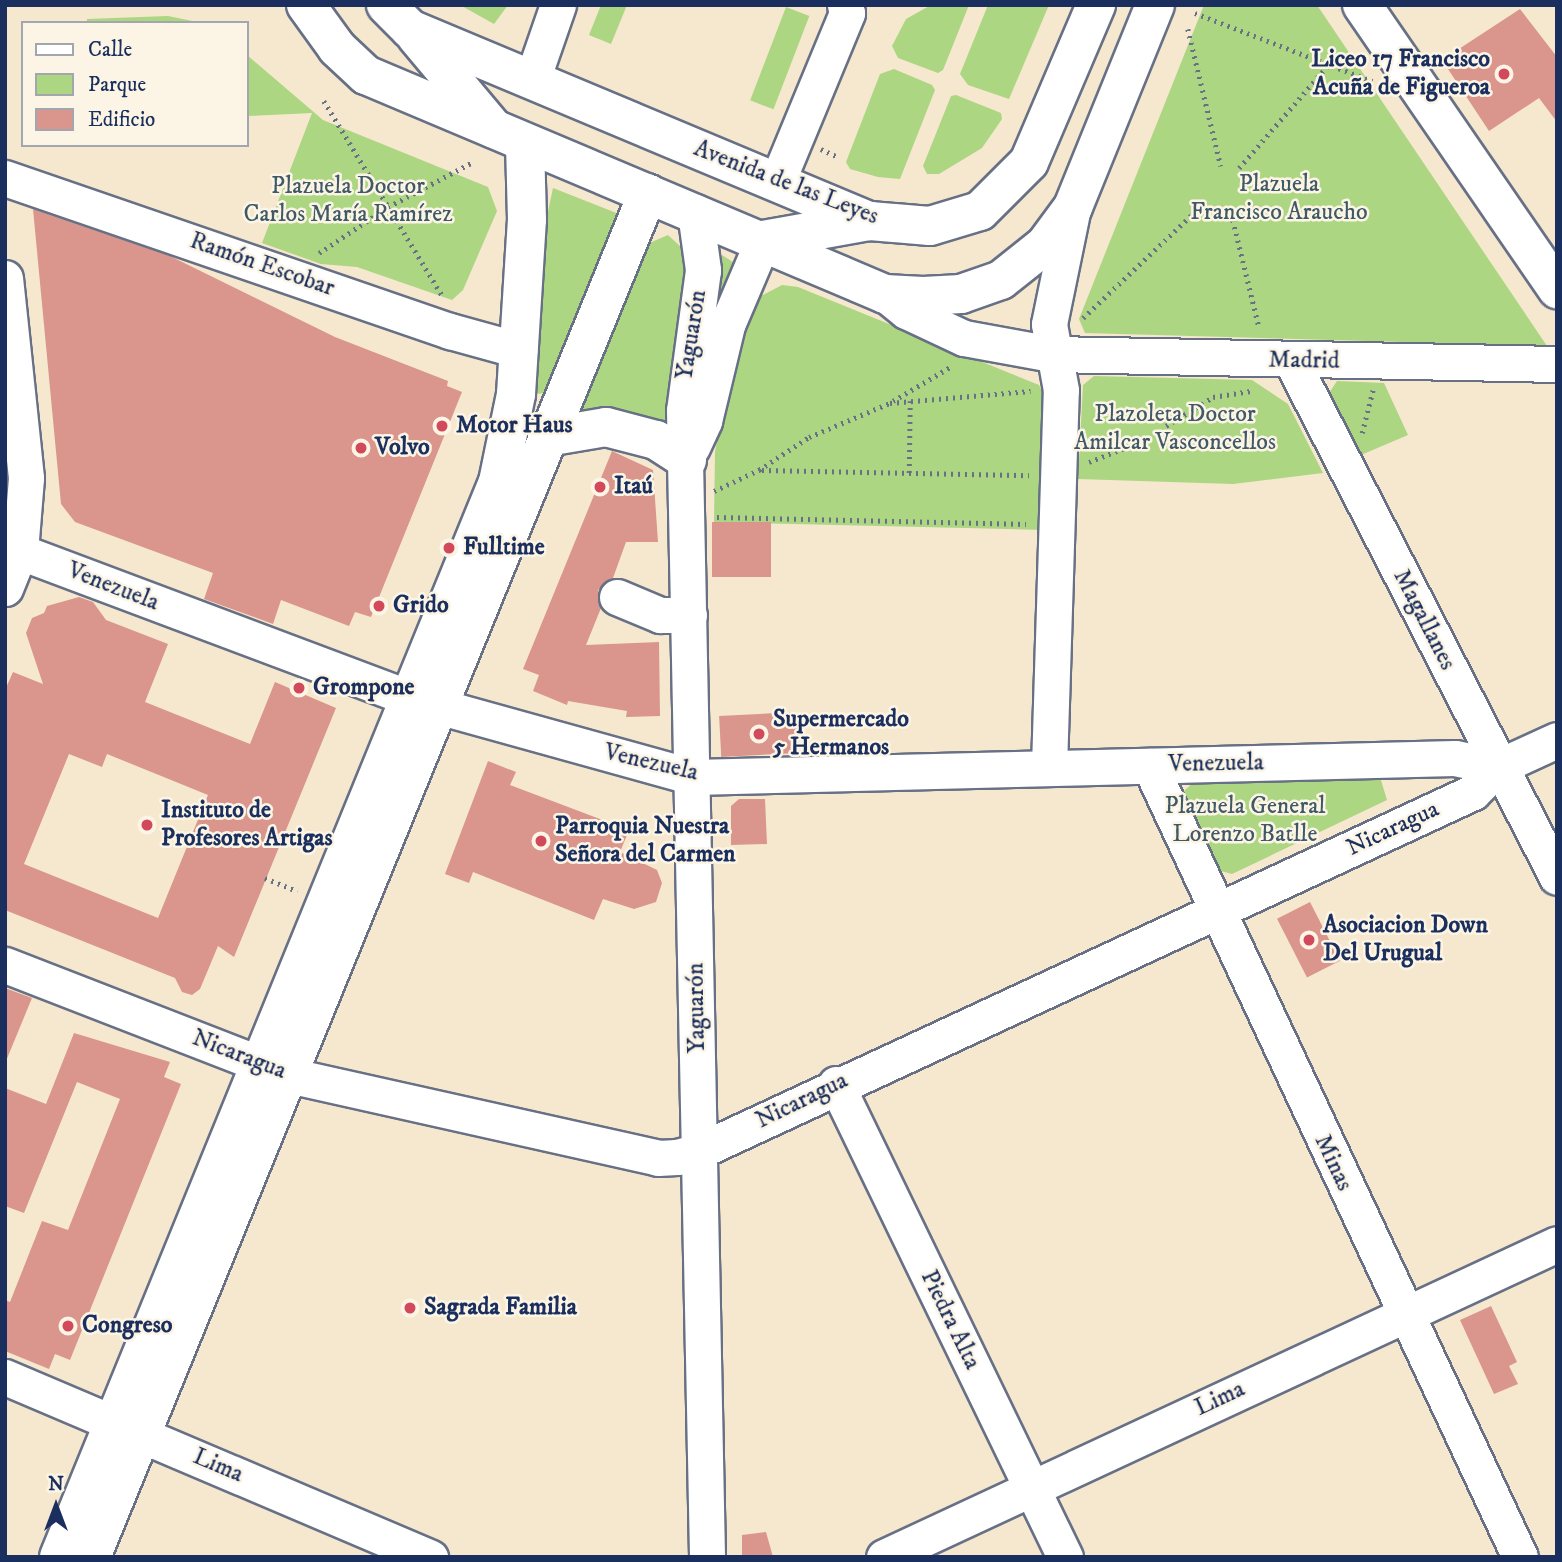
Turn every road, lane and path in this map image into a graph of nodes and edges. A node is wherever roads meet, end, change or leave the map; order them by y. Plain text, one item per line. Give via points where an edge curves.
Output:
1 (306, 5) edge
2 (558, 5) edge
3 (845, 5) edge
4 (1156, 5) edge
5 (1362, 5) edge
6 (1095, 6) edge
7 (1195, 13) dead end
8 (398, 17) edge
9 (1188, 29) dead end
10 (1329, 64) junction
11 (532, 80) junction
12 (1373, 81) dead end
13 (324, 101) dead end
14 (1102, 136) junction
15 (511, 138) junction
16 (473, 162) dead end
17 (1029, 162) junction
18 (1221, 166) dead end
19 (1239, 168) dead end
20 (5, 178) edge
21 (777, 182) junction
22 (648, 193) junction
23 (1202, 205) dead end
24 (388, 207) junction
25 (1073, 207) junction
26 (695, 212) junction
27 (1233, 220) dead end
28 (870, 221) junction
29 (763, 240) junction
30 (307, 262) dead end
31 (5, 278) edge
32 (1557, 289) edge
33 (885, 294) junction
34 (447, 304) dead end
35 (1062, 341) junction
36 (1263, 342) dead end
37 (519, 350) junction
38 (963, 360) dead end
39 (1292, 362) junction
40 (1557, 364) edge
41 (1376, 379) dead end
42 (1036, 390) dead end
43 (1260, 390) dead end
44 (910, 401) junction
45 (890, 403) junction
46 (1166, 426) dead end
47 (547, 437) junction
48 (1360, 442) dead end
49 (1137, 443) dead end
50 (687, 460) junction
51 (1079, 465) dead end
52 (759, 470) junction
53 (908, 473) junction
54 (1041, 475) dead end
55 (710, 493) dead end
56 (709, 517) dead end
57 (1039, 525) dead end
58 (12, 548) edge
59 (5, 588) edge
60 (617, 597) dead end
61 (689, 615) junction
62 (423, 703) junction
63 (1557, 740) edge
64 (1049, 766) junction
65 (1150, 766) junction
66 (1498, 768) junction
67 (692, 777) junction
68 (1557, 877) edge
69 (1216, 910) junction
70 (5, 965) edge
71 (274, 1070) junction
72 (836, 1084) junction
73 (699, 1151) junction
74 (1557, 1244) edge
75 (1403, 1314) junction
76 (5, 1377) edge
77 (128, 1427) junction
78 (1031, 1487) junction
79 (59, 1557) edge
80 (91, 1557) edge
81 (429, 1557) edge
82 (707, 1557) edge
83 (884, 1557) edge
84 (1065, 1557) edge
85 (1520, 1557) edge

1 - 15 main road via 337,48 366,75
2 - 11 street
3 - 21 street via 847,13
4 - 14 main road
5 - 32 main road
6 - 17 main road, Avenida de las Leyes
7 - 10 path
8 - 11 main road, Avenida de las Leyes
8 - 15 main road
9 - 18 path
10 - 12 path
10 - 19 path
11 - 21 main road, Avenida de las Leyes
13 - 24 path
14 - 17 main road
14 - 25 main road
15 - 22 main road
15 - 37 main road via 527,220
16 - 24 path
17 - 28 main road, Avenida de las Leyes via 1003,193 955,222 930,226
20 - 37 street, Ramón Escobar via 450,331
21 - 28 main road, Avenida de las Leyes
22 - 26 main road
22 - 47 main road
23 - 35 path
24 - 30 path
24 - 34 path
25 - 33 main road via 1045,245 1002,280 961,294
25 - 35 street via 1049,324
26 - 29 main road
26 - 50 street, Yaguarón via 703,270 684,385
27 - 36 path
28 - 29 main road
29 - 33 main road
29 - 50 street, Yaguarón via 727,325 704,421
31 - 58 street via 26,478
33 - 35 street via 906,311 964,338
35 - 39 street, Madrid
35 - 64 street
37 - 62 main road via 516,397 498,482
38 - 45 path
39 - 40 street, Madrid
39 - 66 street, Magallanes
41 - 48 path
42 - 44 path
43 - 46 path via 1213,397
44 - 45 path
44 - 53 path
45 - 52 path via 809,437
47 - 50 main road via 606,427 656,440
47 - 62 main road
49 - 51 path
50 - 61 street, Yaguarón
52 - 53 path
52 - 55 path
53 - 54 path
56 - 57 path
58 - 59 street
58 - 62 street, Venezuela
60 - 61 street via 660,615
61 - 67 street, Yaguarón
62 - 67 street, Venezuela
62 - 71 main road
63 - 66 street, Nicaragua
64 - 65 street, Venezuela
64 - 67 street, Venezuela
65 - 66 street, Venezuela via 1455,758
65 - 69 street, Minas
66 - 68 street, Magallanes
66 - 69 street, Nicaragua via 1472,792
67 - 73 street, Yaguarón
69 - 72 street, Nicaragua
69 - 75 street, Minas
70 - 71 street, Nicaragua
71 - 73 street, Nicaragua via 657,1158
71 - 77 main road
72 - 73 street, Nicaragua
72 - 78 street, Piedra Alta
73 - 82 street, Yaguarón
74 - 75 street, Lima
75 - 78 street, Lima
75 - 85 street, Minas
76 - 77 street, Lima
77 - 79 main road
77 - 80 main road
77 - 81 street, Lima
78 - 83 street, Lima
78 - 84 street, Piedra Alta

